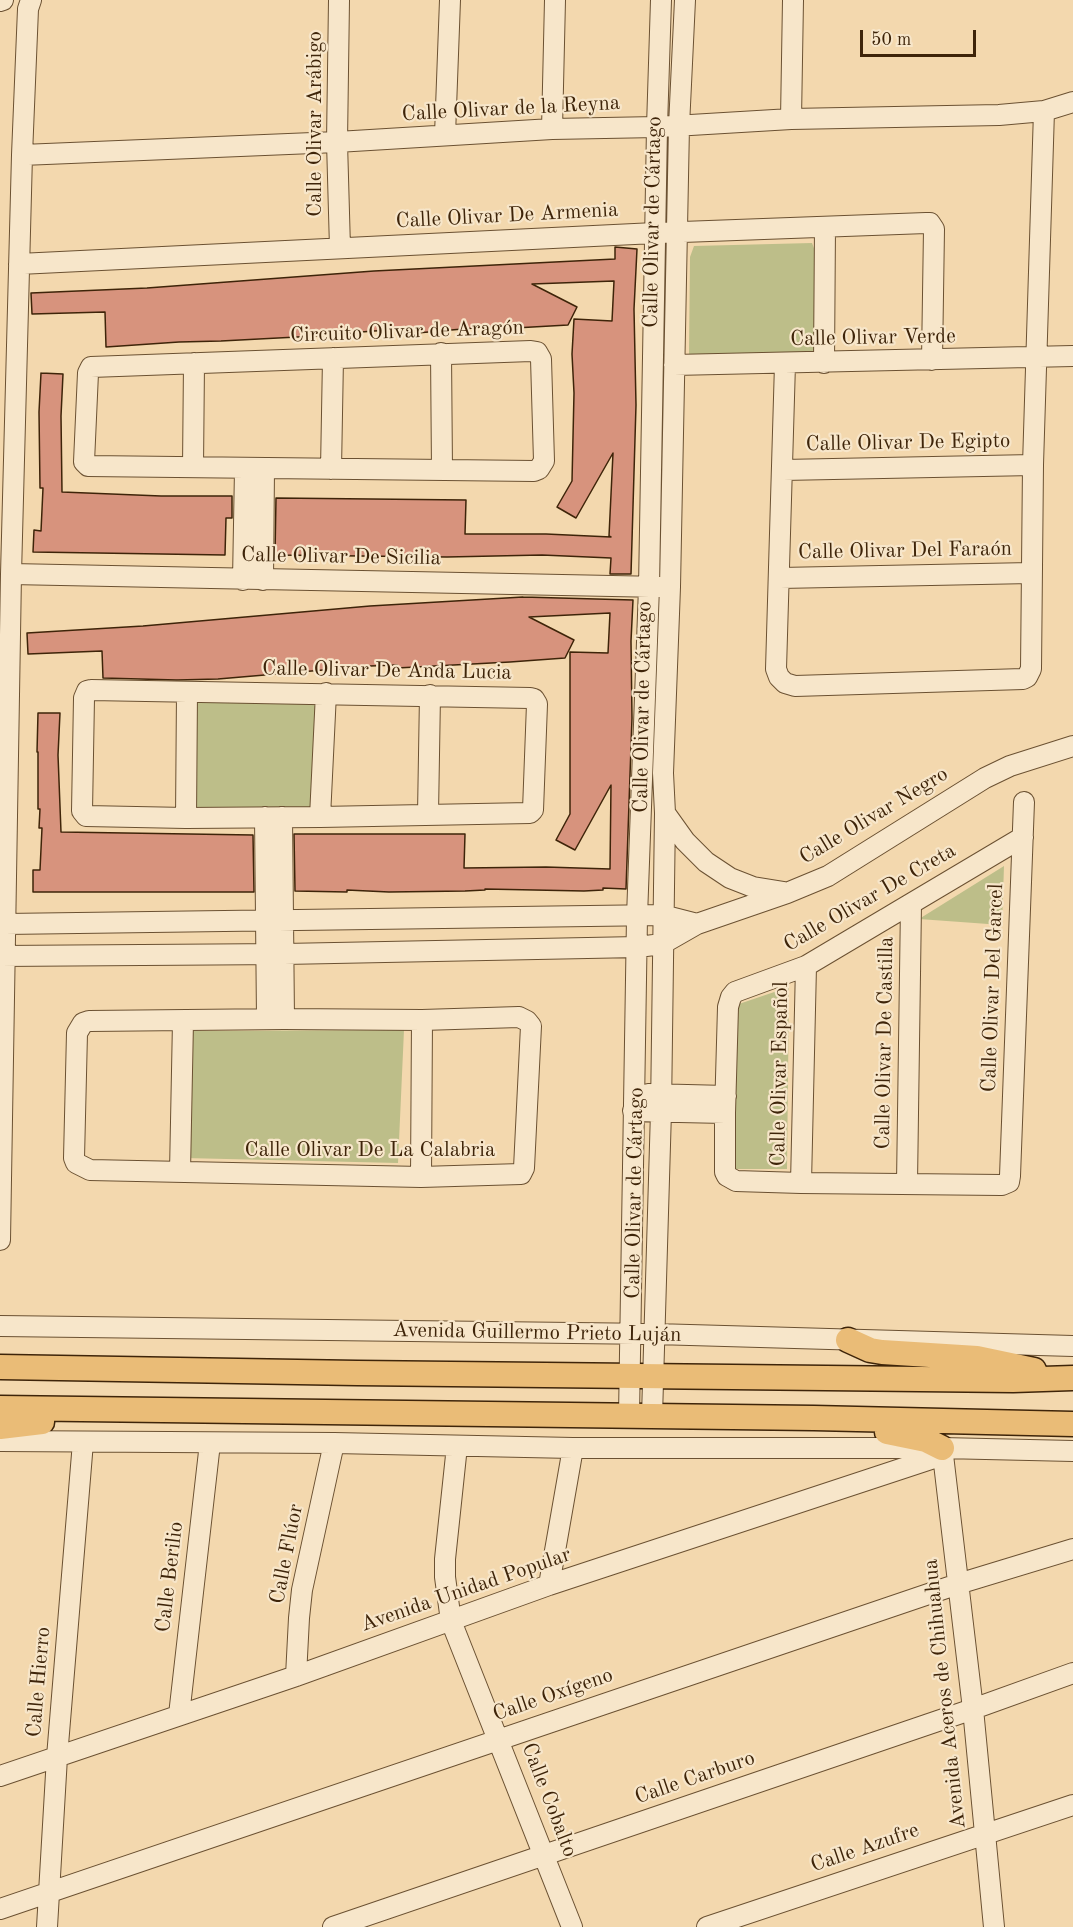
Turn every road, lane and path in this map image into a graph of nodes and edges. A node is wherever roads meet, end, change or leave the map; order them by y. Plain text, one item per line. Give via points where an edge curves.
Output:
1 (31, 0) edge
2 (339, 0) edge
3 (450, 0) edge
4 (555, 0) edge
5 (661, 0) edge
6 (685, 0) edge
7 (793, 0) edge
8 (1073, 102) edge
9 (1044, 111) junction
10 (791, 119) junction
11 (679, 126) junction
12 (657, 127) junction
13 (552, 129) junction
14 (446, 135) junction
15 (337, 142) junction
16 (21, 155) junction
17 (825, 227) junction
18 (676, 232) junction
19 (655, 233) junction
20 (340, 248) junction
21 (20, 264) junction
22 (441, 354) junction
23 (1073, 356) edge
24 (1038, 357) junction
25 (333, 358) junction
26 (932, 360) junction
27 (194, 363) junction
28 (824, 363) junction
29 (784, 364) junction
30 (674, 365) junction
31 (1033, 465) junction
32 (194, 468) junction
33 (255, 469) junction
34 (331, 469) junction
35 (442, 470) junction
36 (783, 470) junction
37 (1031, 573) junction
38 (11, 574) junction
39 (780, 578) junction
40 (253, 580) junction
41 (649, 587) junction
42 (670, 587) junction
43 (187, 692) junction
44 (326, 693) junction
45 (430, 695) junction
46 (1073, 746) edge
47 (1024, 802) dead end
48 (665, 813) junction
49 (428, 814) junction
50 (274, 817) junction
51 (320, 817) junction
52 (186, 818) junction
53 (1023, 837) junction
54 (787, 893) junction
55 (911, 904) junction
56 (662, 915) junction
57 (638, 917) junction
58 (274, 920) junction
59 (5, 924) junction
60 (697, 924) junction
61 (662, 944) junction
62 (638, 946) junction
63 (275, 954) junction
64 (2, 956) edge
65 (806, 966) junction
66 (275, 1019) junction
67 (422, 1020) junction
68 (183, 1021) junction
69 (633, 1102) junction
70 (661, 1103) junction
71 (726, 1105) junction
72 (180, 1172) junction
73 (1010, 1176) joint
74 (421, 1177) junction
75 (801, 1183) junction
76 (907, 1183) junction
77 (0, 1240) edge
78 (0, 1326) edge
79 (629, 1334) junction
80 (655, 1334) junction
81 (848, 1340) junction
82 (1073, 1346) edge
83 (0, 1367) edge
84 (628, 1376) junction
85 (653, 1376) junction
86 (1071, 1378) edge
87 (0, 1408) edge
88 (122, 1409) junction
89 (640, 1416) junction
90 (813, 1418) junction
91 (1073, 1424) edge
92 (0, 1427) edge
93 (0, 1441) edge
94 (83, 1442) junction
95 (210, 1443) junction
96 (334, 1443) junction
97 (457, 1446) junction
98 (573, 1448) junction
99 (1073, 1451) edge
100 (942, 1452) junction
101 (1073, 1550) edge
102 (958, 1584) junction
103 (549, 1585) junction
104 (451, 1621) junction
105 (1073, 1672) edge
106 (296, 1676) junction
107 (973, 1709) junction
108 (179, 1715) junction
109 (499, 1739) junction
110 (57, 1757) junction
111 (0, 1776) edge
112 (1073, 1804) edge
113 (984, 1834) junction
114 (544, 1855) junction
115 (50, 1892) junction
116 (0, 1909) edge
117 (47, 1927) edge
118 (333, 1927) edge
119 (572, 1927) edge
120 (707, 1927) edge
121 (994, 1927) edge

1 - 16 street
2 - 15 street, Calle Olivar Arábigo
3 - 14 street
4 - 13 street
5 - 12 street, Calle Olivar de Cártago
6 - 11 street, Calle Olivar de Cártago
7 - 10 street
8 - 9 street, Calle Olivar de la Reyna
9 - 10 street, Calle Olivar de la Reyna
9 - 24 street
10 - 11 street, Calle Olivar de la Reyna
11 - 12 street, Calle Olivar de la Reyna
11 - 18 street, Calle Olivar de Cártago
12 - 13 street, Calle Olivar de la Reyna
12 - 19 street, Calle Olivar de Cártago
13 - 14 street, Calle Olivar de la Reyna
14 - 15 street, Calle Olivar de la Reyna
15 - 16 street, Calle Olivar de la Reyna
15 - 20 street, Calle Olivar Arábigo
16 - 21 street
17 - 18 street, Calle Olivar De Armenia
17 - 26 street, Calle Olivar De Armenia via 926,223 932,226
17 - 28 street
18 - 19 street, Calle Olivar De Armenia
18 - 30 street, Calle Olivar de Cártago
19 - 20 street, Calle Olivar De Armenia
19 - 41 street, Calle Olivar de Cártago
20 - 21 street, Calle Olivar De Armenia
21 - 38 street
22 - 25 street, Circuito Olivar de Aragón
22 - 35 street
22 - 35 street, Circuito Olivar de Aragón via 531,351 540,355 544,461 534,471
23 - 24 street, Calle Olivar Verde
24 - 26 street, Calle Olivar Verde
24 - 31 street
25 - 27 street, Circuito Olivar de Aragón
25 - 34 street
26 - 28 street, Calle Olivar Verde
27 - 32 street
27 - 32 street, Circuito Olivar de Aragón via 89,368 84,462 88,466
28 - 29 street, Calle Olivar Verde
29 - 30 street, Calle Olivar Verde
29 - 36 street
30 - 42 street, Calle Olivar de Cártago
31 - 36 street, Calle Olivar De Egipto
31 - 37 street
32 - 33 street, Circuito Olivar de Aragón
33 - 34 street, Circuito Olivar de Aragón
33 - 40 street
34 - 35 street, Circuito Olivar de Aragón
36 - 39 street
37 - 39 street, Calle Olivar Del Faraón
37 - 39 street via 1031,669 1023,679 795,686 785,683 776,669
38 - 40 street, Calle Olivar De Sicilia
38 - 59 street
40 - 41 street, Calle Olivar De Sicilia
41 - 42 street, Calle Olivar De Sicilia
41 - 57 street, Calle Olivar de Cártago
42 - 48 street, Calle Olivar de Cártago
43 - 44 street, Calle Olivar De Anda Lucia
43 - 52 street
43 - 52 street, Calle Olivar De Anda Lucia via 87,691 82,811 86,816
44 - 45 street, Calle Olivar De Anda Lucia
44 - 51 street
45 - 49 street
45 - 49 street, Calle Olivar De Anda Lucia via 530,698 537,704 532,811
46 - 54 street, Calle Olivar Negro via 985,778 828,876
47 - 53 street, Calle Olivar Del Garcel
48 - 54 street via 706,862 730,878
48 - 56 street, Calle Olivar de Cártago
49 - 51 street, Calle Olivar De Anda Lucia
50 - 51 street, Calle Olivar De Anda Lucia
50 - 52 street, Calle Olivar De Anda Lucia
50 - 58 street
53 - 55 street, Calle Olivar De Creta
53 - 73 street, Calle Olivar Del Garcel
54 - 60 street, Calle Olivar Negro
55 - 65 street, Calle Olivar De Creta
55 - 76 street, Calle Olivar De Castilla
56 - 57 street
56 - 60 street
56 - 61 street, Calle Olivar de Cártago
57 - 58 street
57 - 62 street, Calle Olivar de Cártago
58 - 59 street
58 - 63 street
59 - 64 street
60 - 61 street, Calle Olivar Negro
61 - 62 street
61 - 70 street, Calle Olivar de Cártago
62 - 63 street
62 - 69 street, Calle Olivar de Cártago
63 - 64 street
63 - 66 street
64 - 77 street
65 - 71 street, Calle Olivar De Creta via 730,997
65 - 75 street, Calle Olivar Español
66 - 67 street, Calle Olivar De La Calabria
66 - 68 street, Calle Olivar De La Calabria
67 - 74 street
67 - 74 street, Calle Olivar De La Calabria via 519,1017 531,1026 523,1172
68 - 72 street
68 - 72 street, Calle Olivar De La Calabria via 82,1023 74,1158 90,1170
69 - 70 street
69 - 79 street, Calle Olivar de Cártago
70 - 71 street
70 - 80 street, Calle Olivar de Cártago
71 - 75 street, Calle Olivar De Creta via 727,1176 736,1181
72 - 74 street, Calle Olivar De La Calabria
73 - 76 street, Calle Olivar De Creta via 1009,1182 1002,1185
75 - 76 street, Calle Olivar De Creta
78 - 79 street, Avenida Guillermo Prieto Luján
79 - 80 street, Avenida Guillermo Prieto Luján
79 - 84 street, Calle Olivar de Cártago
80 - 81 street, Avenida Guillermo Prieto Luján
80 - 85 street, Calle Olivar de Cártago
81 - 82 street, Avenida Guillermo Prieto Luján
81 - 86 main road via 870,1350 976,1358
83 - 84 main road, Avenida Guillermo Prieto Luján
84 - 85 main road, Avenida Guillermo Prieto Luján
84 - 89 street, Calle Olivar de Cártago
85 - 86 main road, Avenida Guillermo Prieto Luján
85 - 89 street, Calle Olivar de Cártago
87 - 88 main road
88 - 89 main road
88 - 92 main road via 86,1420
89 - 90 main road
90 - 91 main road
90 - 100 main road via 916,1437 932,1442
93 - 94 street
94 - 95 street
94 - 110 street, Calle Hierro
95 - 96 street
95 - 108 street, Calle Berilio
96 - 97 street
96 - 106 street, Calle Flúor via 302,1590
97 - 98 street
97 - 104 street, Calle Cobalto via 445,1559
98 - 100 street
98 - 103 street
99 - 100 street
100 - 102 street, Avenida Aceros de Chihuahua
100 - 103 street, Avenida Unidad Popular
101 - 102 street, Calle Oxígeno
102 - 107 street, Avenida Aceros de Chihuahua
102 - 109 street, Calle Oxígeno
103 - 104 street, Avenida Unidad Popular
104 - 106 street, Avenida Unidad Popular
104 - 109 street, Calle Cobalto
105 - 107 street, Calle Carburo
106 - 108 street, Avenida Unidad Popular
107 - 113 street, Avenida Aceros de Chihuahua
107 - 114 street, Calle Carburo
108 - 110 street, Avenida Unidad Popular
109 - 114 street, Calle Cobalto
109 - 115 street, Calle Oxígeno
110 - 111 street, Avenida Unidad Popular
110 - 115 street, Calle Hierro
112 - 113 street, Calle Azufre
113 - 120 street, Calle Azufre
113 - 121 street, Avenida Aceros de Chihuahua
114 - 118 street, Calle Carburo
114 - 119 street, Calle Cobalto
115 - 116 street, Calle Oxígeno
115 - 117 street, Calle Hierro

